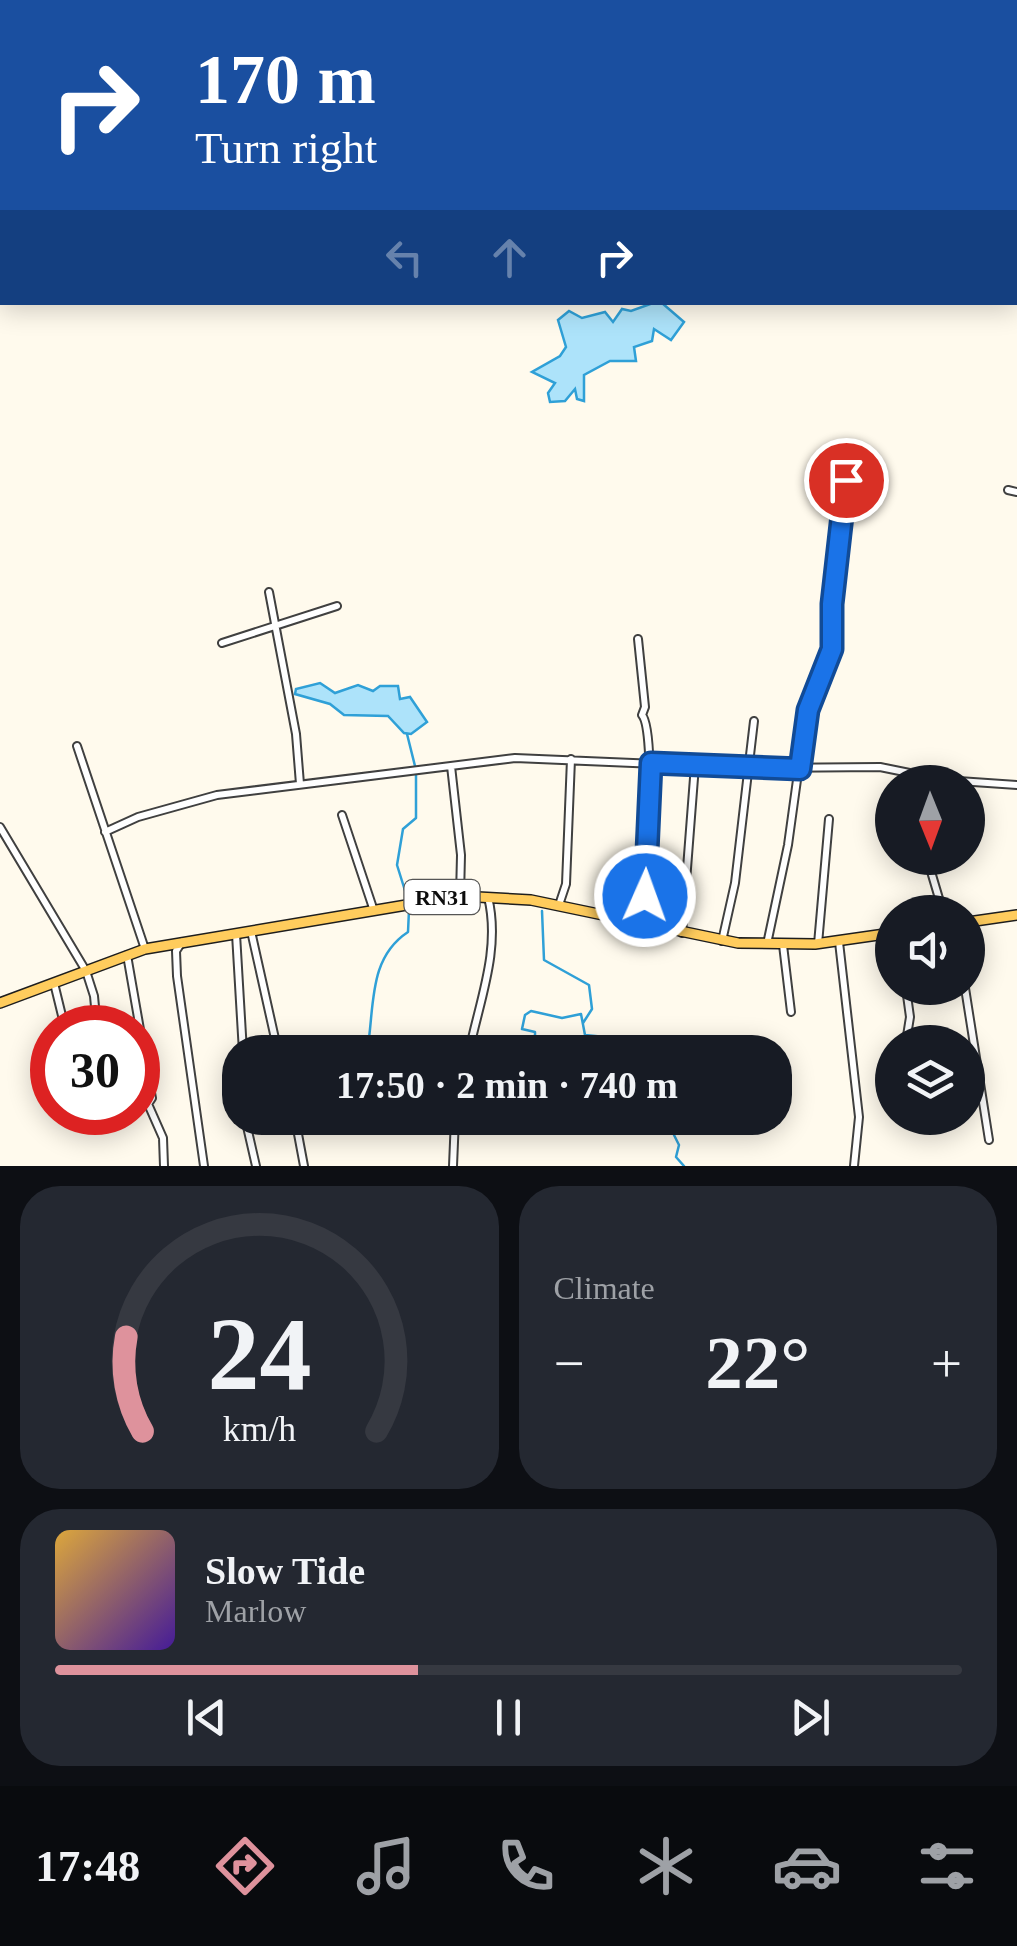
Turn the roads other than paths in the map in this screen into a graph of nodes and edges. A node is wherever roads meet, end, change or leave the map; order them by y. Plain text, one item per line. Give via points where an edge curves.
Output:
1 (846, 480) dead end
2 (1008, 490) dead end
3 (1017, 492) edge
4 (268, 592) dead end
5 (337, 606) dead end
6 (274, 627) junction
7 (638, 639) dead end
8 (222, 643) dead end
9 (754, 721) dead end
10 (77, 746) dead end
11 (570, 759) junction
12 (651, 763) junction
13 (695, 765) junction
14 (451, 766) junction
15 (875, 767) edge
16 (751, 768) junction
17 (800, 769) junction
18 (985, 783) edge
19 (300, 784) junction
20 (1017, 785) edge
21 (342, 816) dead end
22 (830, 820) dead end
23 (0, 828) edge
24 (105, 832) junction
25 (460, 896) junction
26 (488, 896) junction
27 (559, 905) junction
28 (373, 908) junction
29 (1017, 915) edge
30 (985, 920) edge
31 (649, 926) junction
32 (251, 930) junction
33 (236, 932) junction
34 (682, 934) junction
35 (875, 937) edge
36 (722, 941) junction
37 (182, 942) junction
38 (839, 942) junction
39 (818, 944) junction
40 (767, 945) junction
41 (783, 945) junction
42 (145, 949) junction
43 (128, 956) junction
44 (86, 971) junction
45 (54, 983) junction
46 (0, 1003) edge
47 (59, 1005) edge
48 (95, 1005) edge
49 (968, 1005) edge
50 (791, 1012) dead end
51 (242, 1035) edge
52 (274, 1035) edge
53 (474, 1035) edge
54 (249, 1135) edge
55 (298, 1135) edge
56 (454, 1135) edge
57 (989, 1140) dead end
58 (164, 1166) edge
59 (204, 1166) edge
60 (256, 1166) edge
61 (304, 1166) edge
62 (453, 1166) edge
63 (854, 1166) edge

1 - 17 street via 832,649 808,710
2 - 3 street
4 - 6 street
5 - 6 street
6 - 8 street
6 - 19 street
7 - 12 street
9 - 16 street
10 - 24 street
11 - 12 street
11 - 14 street
11 - 27 street via 566,882
12 - 13 street
12 - 31 street via 641,910 650,914
13 - 16 street
13 - 34 street
14 - 19 street
14 - 25 street
15 - 17 street
16 - 17 street
16 - 36 street
17 - 40 street
18 - 20 street
19 - 24 street via 202,799
21 - 28 street
22 - 39 street
23 - 44 street
24 - 42 street
25 - 26 main road, RN31
25 - 28 main road, RN31
26 - 27 main road, RN31
26 - 53 street via 493,921
27 - 31 main road, RN31
28 - 32 main road, RN31
29 - 30 main road
31 - 34 main road, RN31
32 - 33 main road, RN31
32 - 52 street
33 - 37 main road, RN31
33 - 51 street
34 - 36 main road, RN31
35 - 38 main road, RN31
36 - 40 main road, RN31
37 - 42 main road, RN31
37 - 59 street via 177,977
38 - 39 main road, RN31
38 - 63 street via 859,1117
39 - 41 main road, RN31
40 - 41 main road, RN31
41 - 50 street
42 - 43 main road, RN31
43 - 44 main road, RN31
43 - 58 street via 148,1104 163,1138
44 - 45 main road, RN31
44 - 48 street
45 - 46 main road, RN31
45 - 47 street
49 - 57 street
54 - 60 street
55 - 61 street
56 - 62 street

